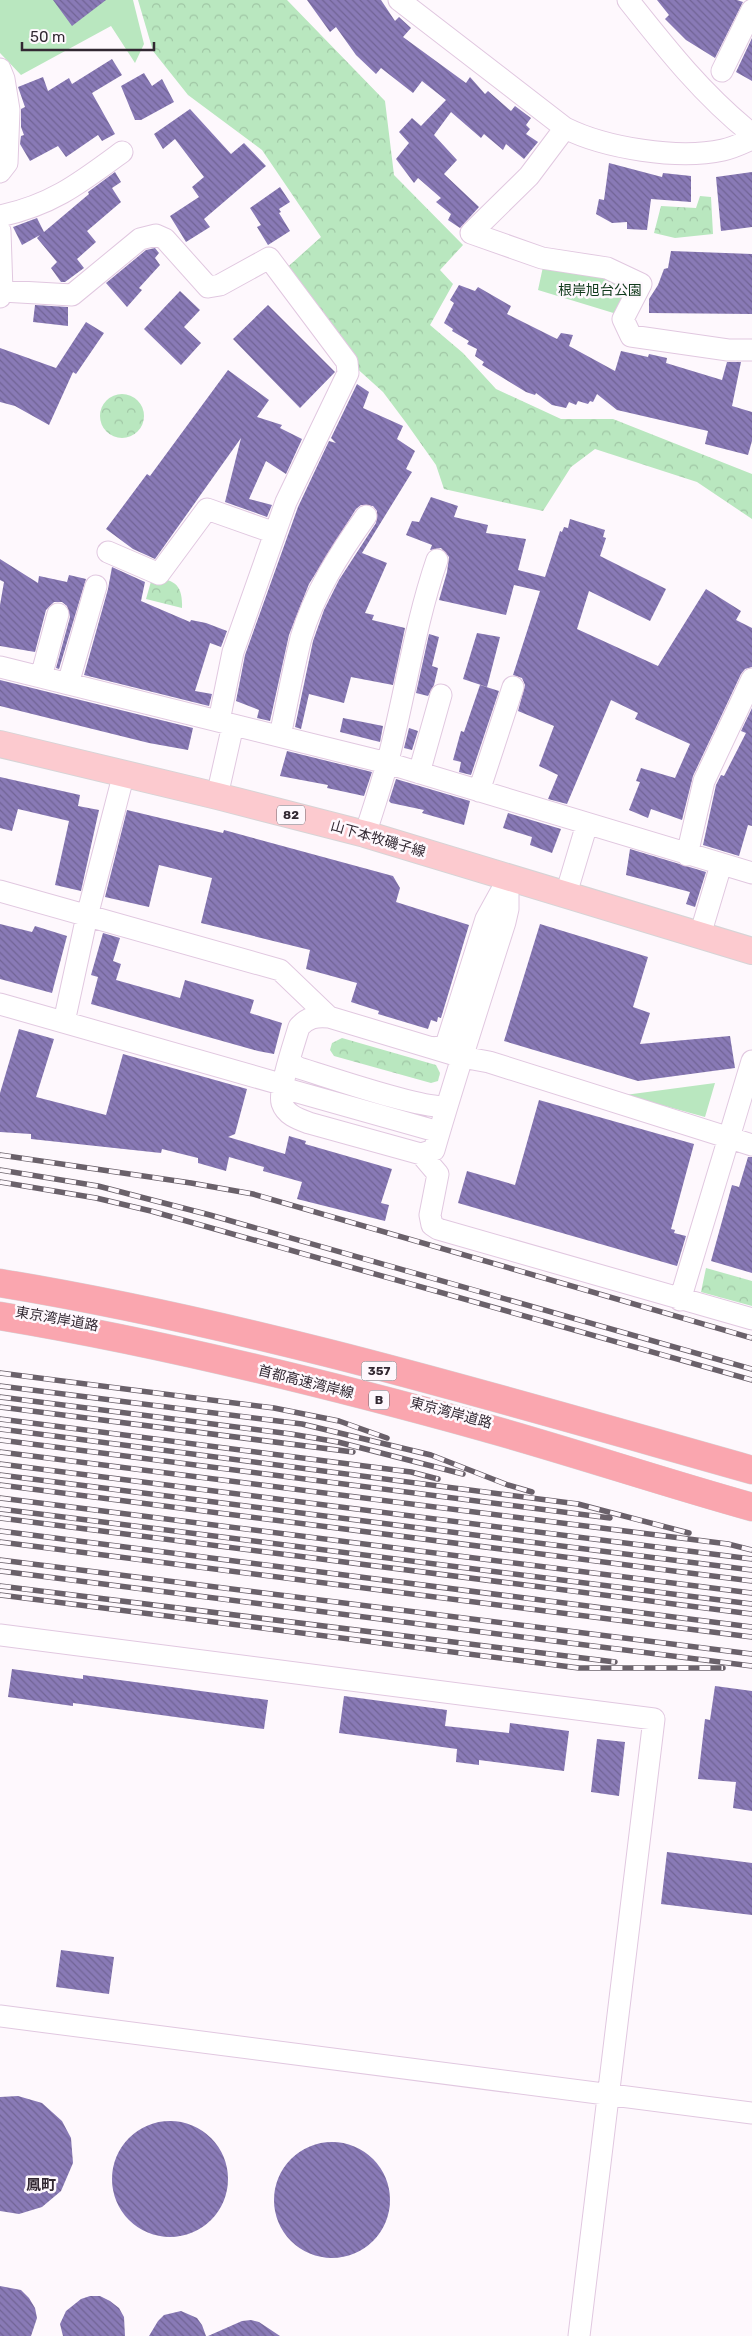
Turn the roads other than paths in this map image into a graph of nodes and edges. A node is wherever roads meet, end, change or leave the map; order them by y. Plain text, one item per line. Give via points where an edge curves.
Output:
1 (400, 0) edge
2 (628, 0) edge
3 (752, 10) edge
4 (0, 69) edge
5 (715, 86) junction
6 (565, 128) junction
7 (752, 134) edge
8 (752, 139) edge
9 (122, 152) dead end
10 (0, 172) edge
11 (0, 216) edge
12 (0, 231) edge
13 (1, 294) edge
14 (752, 350) edge
15 (366, 516) dead end
16 (275, 533) junction
17 (108, 552) dead end
18 (437, 560) dead end
19 (96, 586) dead end
20 (58, 614) dead end
21 (0, 667) edge
22 (41, 677) junction
23 (752, 680) edge
24 (68, 684) junction
25 (513, 687) dead end
26 (441, 695) dead end
27 (226, 723) junction
28 (280, 736) junction
29 (0, 744) edge
30 (387, 764) junction
31 (124, 773) junction
32 (419, 773) junction
33 (479, 791) junction
34 (217, 796) junction
35 (587, 824) junction
36 (365, 834) junction
37 (687, 855) junction
38 (721, 865) junction
39 (752, 873) edge
40 (508, 878) junction
41 (0, 891) edge
42 (566, 894) junction
43 (87, 916) junction
44 (700, 935) junction
45 (752, 951) edge
46 (0, 1004) edge
47 (328, 1017) junction
48 (64, 1022) junction
49 (434, 1048) junction
50 (462, 1057) junction
51 (752, 1061) edge
52 (289, 1062) junction
53 (283, 1086) junction
54 (447, 1106) junction
55 (440, 1128) junction
56 (730, 1138) junction
57 (752, 1145) edge
58 (421, 1154) junction
59 (0, 1283) edge
60 (0, 1290) edge
61 (680, 1300) junction
62 (0, 1309) edge
63 (0, 1316) edge
64 (752, 1320) edge
65 (752, 1470) edge
66 (752, 1476) edge
67 (752, 1499) edge
68 (752, 1507) edge
69 (0, 1635) edge
70 (0, 2016) edge
71 (609, 2095) junction
72 (752, 2113) edge
73 (579, 2336) edge

1 - 6 street
2 - 5 street
3 - 5 street
4 - 10 street via 9,110 7,163
5 - 7 street
6 - 8 street via 586,139 608,145 690,153 725,150
6 - 14 street via 529,176 471,233 542,258 607,268 641,284 623,319 631,336 728,350
9 - 11 street via 47,203
12 - 13 street
13 - 16 street via 72,295 140,238 156,235 165,240 208,287 220,286 269,258 347,362 348,373 286,502
15 - 28 street via 346,543 310,613
16 - 17 street via 207,509 159,574
16 - 27 street via 233,652
18 - 30 street via 393,709
19 - 24 street
20 - 22 street
21 - 22 street
22 - 24 street
23 - 37 street via 704,781
24 - 27 street
25 - 33 street
26 - 32 street
27 - 28 street
27 - 34 street
28 - 30 street via 321,743
29 - 31 main road, 山下本牧磯子線 / 82
30 - 32 street
30 - 36 street
31 - 34 main road, 山下本牧磯子線 / 82
31 - 43 street
32 - 33 street
33 - 35 street
34 - 36 main road, 山下本牧磯子線 / 82
35 - 37 street
35 - 42 street
36 - 40 main road, 山下本牧磯子線 / 82
37 - 38 street
38 - 39 street
38 - 44 street
40 - 42 main road, 山下本牧磯子線 / 82
40 - 49 street via 486,919 446,1042
40 - 50 street via 505,922
41 - 43 street
42 - 44 main road, 山下本牧磯子線 / 82
43 - 47 street via 280,970
43 - 48 street
44 - 45 main road, 山下本牧磯子線 / 82
46 - 48 street
47 - 49 street
47 - 52 street via 305,1020
48 - 53 street
49 - 50 street
50 - 54 street
50 - 56 street via 489,1062
51 - 56 street
52 - 53 street
52 - 54 street via 299,1068 400,1098 438,1108
53 - 55 street via 432,1130
53 - 58 street via 281,1101 294,1117
54 - 55 street
55 - 58 street via 434,1150
56 - 57 street
56 - 61 street
58 - 61 street via 438,1174 430,1215 432,1225 438,1229
59 - 65 highway via 130,1308 392,1368
60 - 66 highway, 東京湾岸道路 / 357 via 160,1320 336,1360 472,1395
61 - 64 street
62 - 67 highway, 東京湾岸道路 / 357 via 237,1355 544,1438
63 - 68 highway, 首都高速湾岸線 / B via 244,1365 483,1427
69 - 71 street via 654,1719
70 - 71 street
71 - 72 street
71 - 73 street

